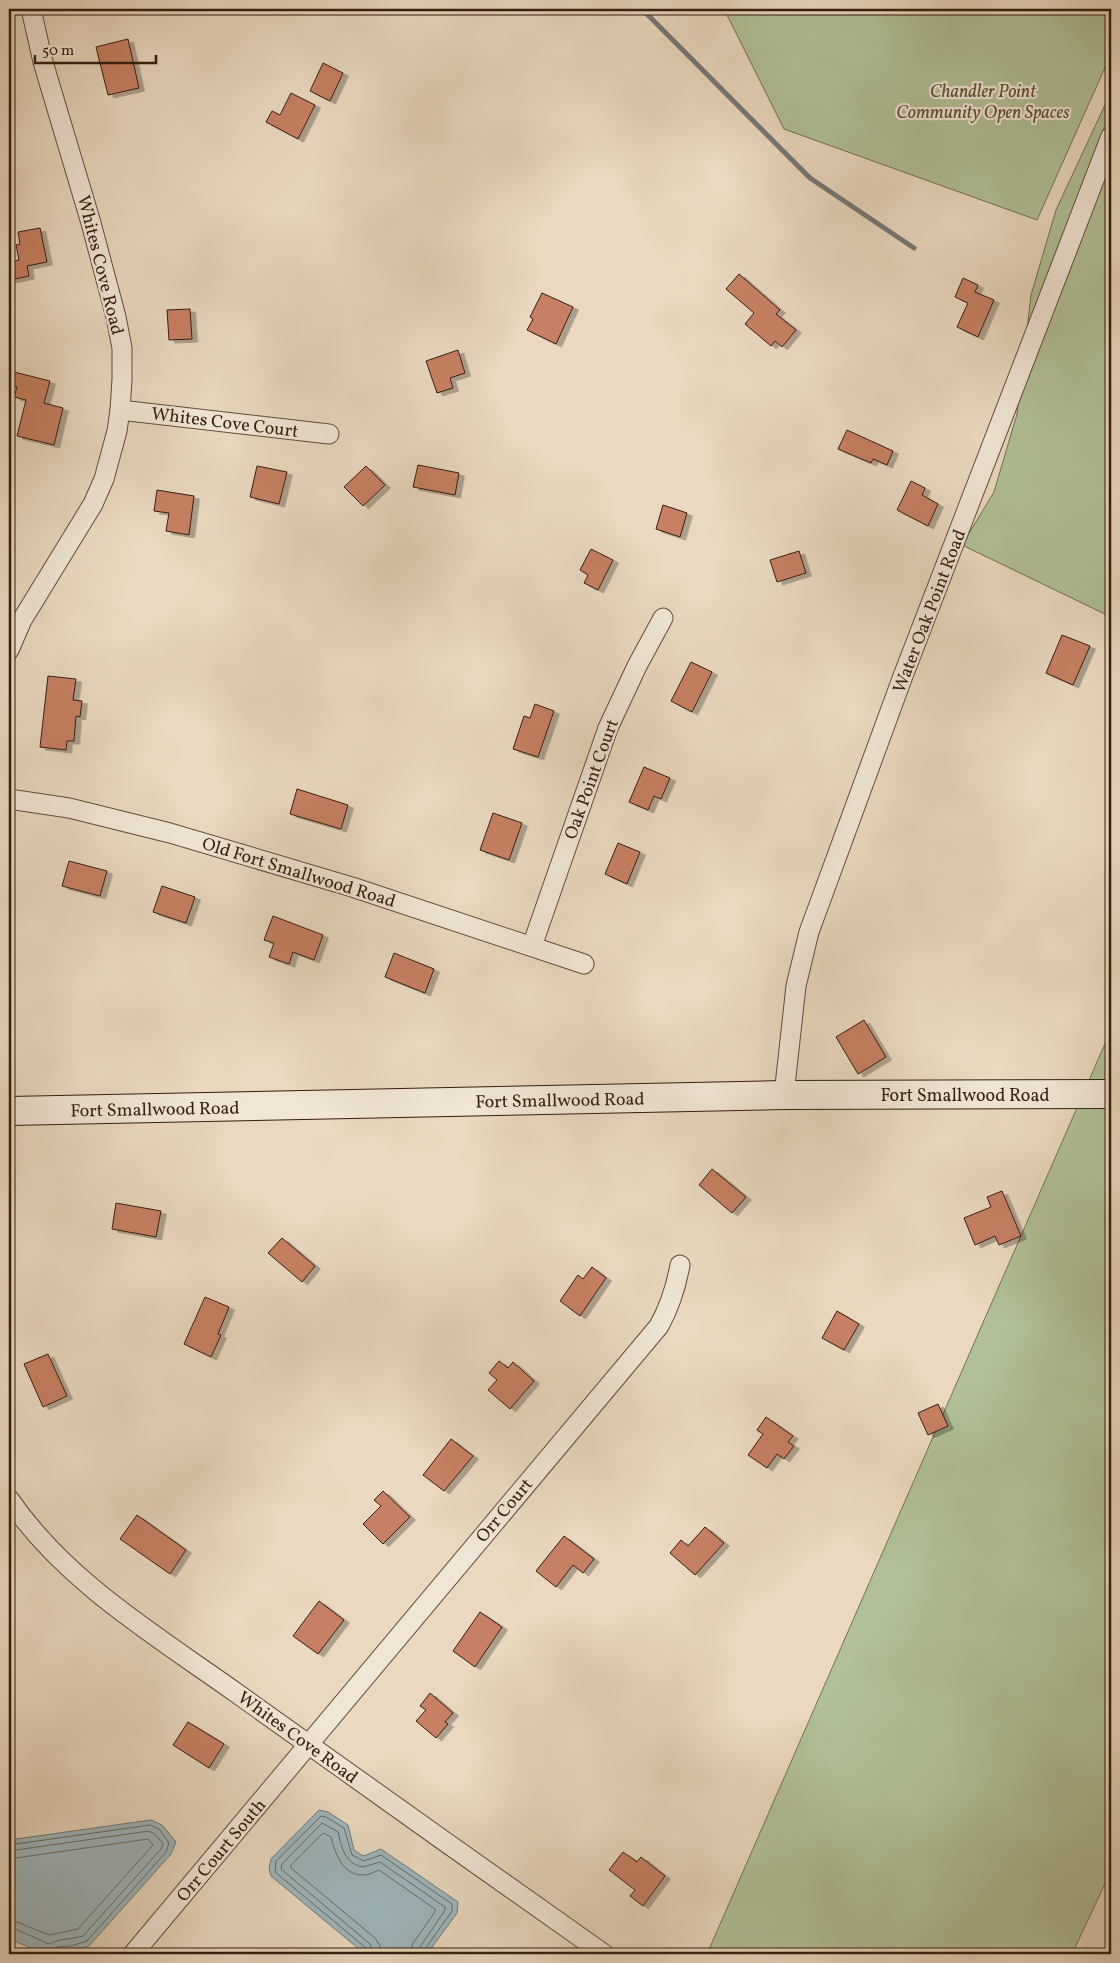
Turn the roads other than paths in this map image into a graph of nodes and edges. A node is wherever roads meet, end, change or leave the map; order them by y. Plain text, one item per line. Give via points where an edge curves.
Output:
1 (31, 9) edge
2 (1111, 136) edge
3 (120, 410) junction
4 (329, 434) dead end
5 (663, 618) dead end
6 (9, 650) edge
7 (9, 799) edge
8 (532, 946) junction
9 (584, 964) dead end
10 (1111, 1094) edge
11 (784, 1095) junction
12 (9, 1111) edge
13 (680, 1265) dead end
14 (9, 1499) edge
15 (309, 1745) junction
16 (133, 1954) edge
17 (604, 1954) edge

1 - 3 street, Whites Cove Road via 116,317 122,348
2 - 11 street, Water Oak Point Road via 900,685 809,932 796,986
3 - 4 street, Whites Cove Court
3 - 6 street, Whites Cove Road via 112,454 93,504 22,620
5 - 8 street, Oak Point Court via 608,728
7 - 8 street, Old Fort Smallwood Road via 69,808 170,832
8 - 9 street, Old Fort Smallwood Road
10 - 11 main road, Fort Smallwood Road
11 - 12 main road, Fort Smallwood Road
13 - 15 street, Orr Court via 676,1288 659,1326
14 - 15 street, Whites Cove Road via 45,1543 102,1596
15 - 16 street, Orr Court South
15 - 17 street, Whites Cove Road

